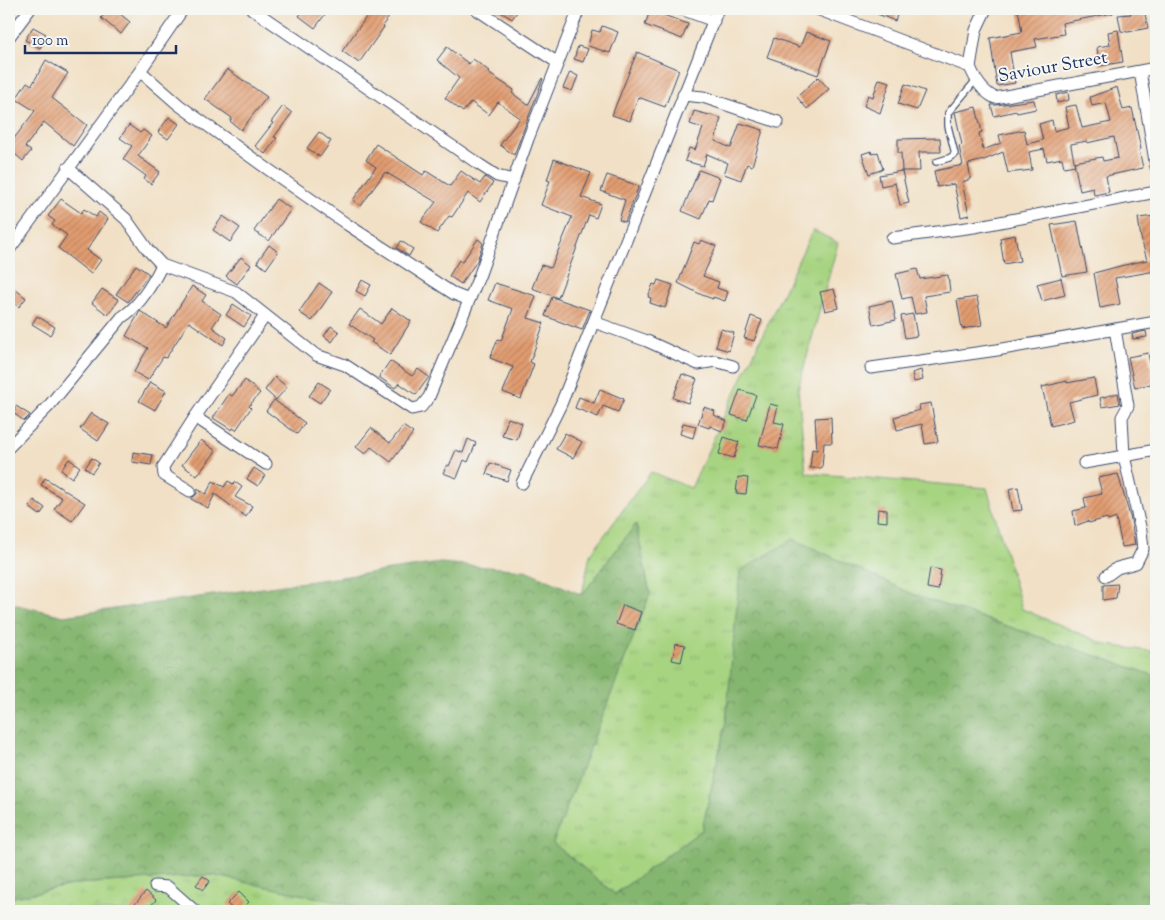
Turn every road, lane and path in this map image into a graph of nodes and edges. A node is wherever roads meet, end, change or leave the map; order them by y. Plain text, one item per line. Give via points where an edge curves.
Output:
1 (30, 9) edge
2 (182, 9) edge
3 (252, 9) edge
4 (476, 9) edge
5 (579, 9) edge
6 (681, 9) edge
7 (718, 9) edge
8 (817, 9) edge
9 (986, 9) edge
10 (714, 21) junction
11 (9, 37) edge
12 (558, 63) junction
13 (970, 67) junction
14 (1156, 68) edge
15 (140, 71) junction
16 (1140, 71) junction
17 (976, 80) junction
18 (682, 95) junction
19 (778, 122) dead end
20 (936, 162) dead end
21 (1156, 167) edge
22 (68, 168) junction
23 (514, 180) junction
24 (1156, 192) edge
25 (892, 238) dead end
26 (9, 250) edge
27 (162, 264) junction
28 (469, 300) junction
29 (265, 316) junction
30 (594, 322) junction
31 (1156, 322) edge
32 (1115, 329) junction
33 (733, 366) dead end
34 (872, 368) dead end
35 (195, 416) junction
36 (9, 447) edge
37 (1156, 450) edge
38 (1124, 456) junction
39 (1084, 463) dead end
40 (266, 464) dead end
41 (522, 483) dead end
42 (190, 491) dead end
43 (1106, 576) dead end
44 (155, 886) dead end
45 (195, 911) edge

1 - 11 street
2 - 15 street
3 - 23 street via 480,166 497,176
4 - 12 street
5 - 12 street
6 - 10 street
7 - 10 street
8 - 13 street
9 - 13 street via 976,30
10 - 18 street
12 - 23 street
13 - 17 street, Saviour Street
14 - 16 street, Saviour Street
15 - 22 street
15 - 28 street via 178,105 348,225 454,294
16 - 17 street, Saviour Street via 996,98 985,93
16 - 21 street
17 - 20 lane via 948,113 955,154
18 - 19 street via 703,97
18 - 30 street
22 - 26 street
22 - 27 street via 126,219
23 - 28 street
24 - 25 street via 974,227
27 - 29 street via 236,292
27 - 36 street via 130,312 122,317 48,407
28 - 29 street via 429,397 421,407 412,410 345,365 316,355
29 - 35 street
30 - 33 street via 698,364 715,361
30 - 41 street via 561,404
31 - 32 street
32 - 34 street
32 - 38 street via 1128,406 1122,417
35 - 40 street
35 - 42 street via 164,467 164,475
37 - 38 street
38 - 39 street
38 - 43 street via 1144,549 1136,564 1117,568
44 - 45 street via 168,887

